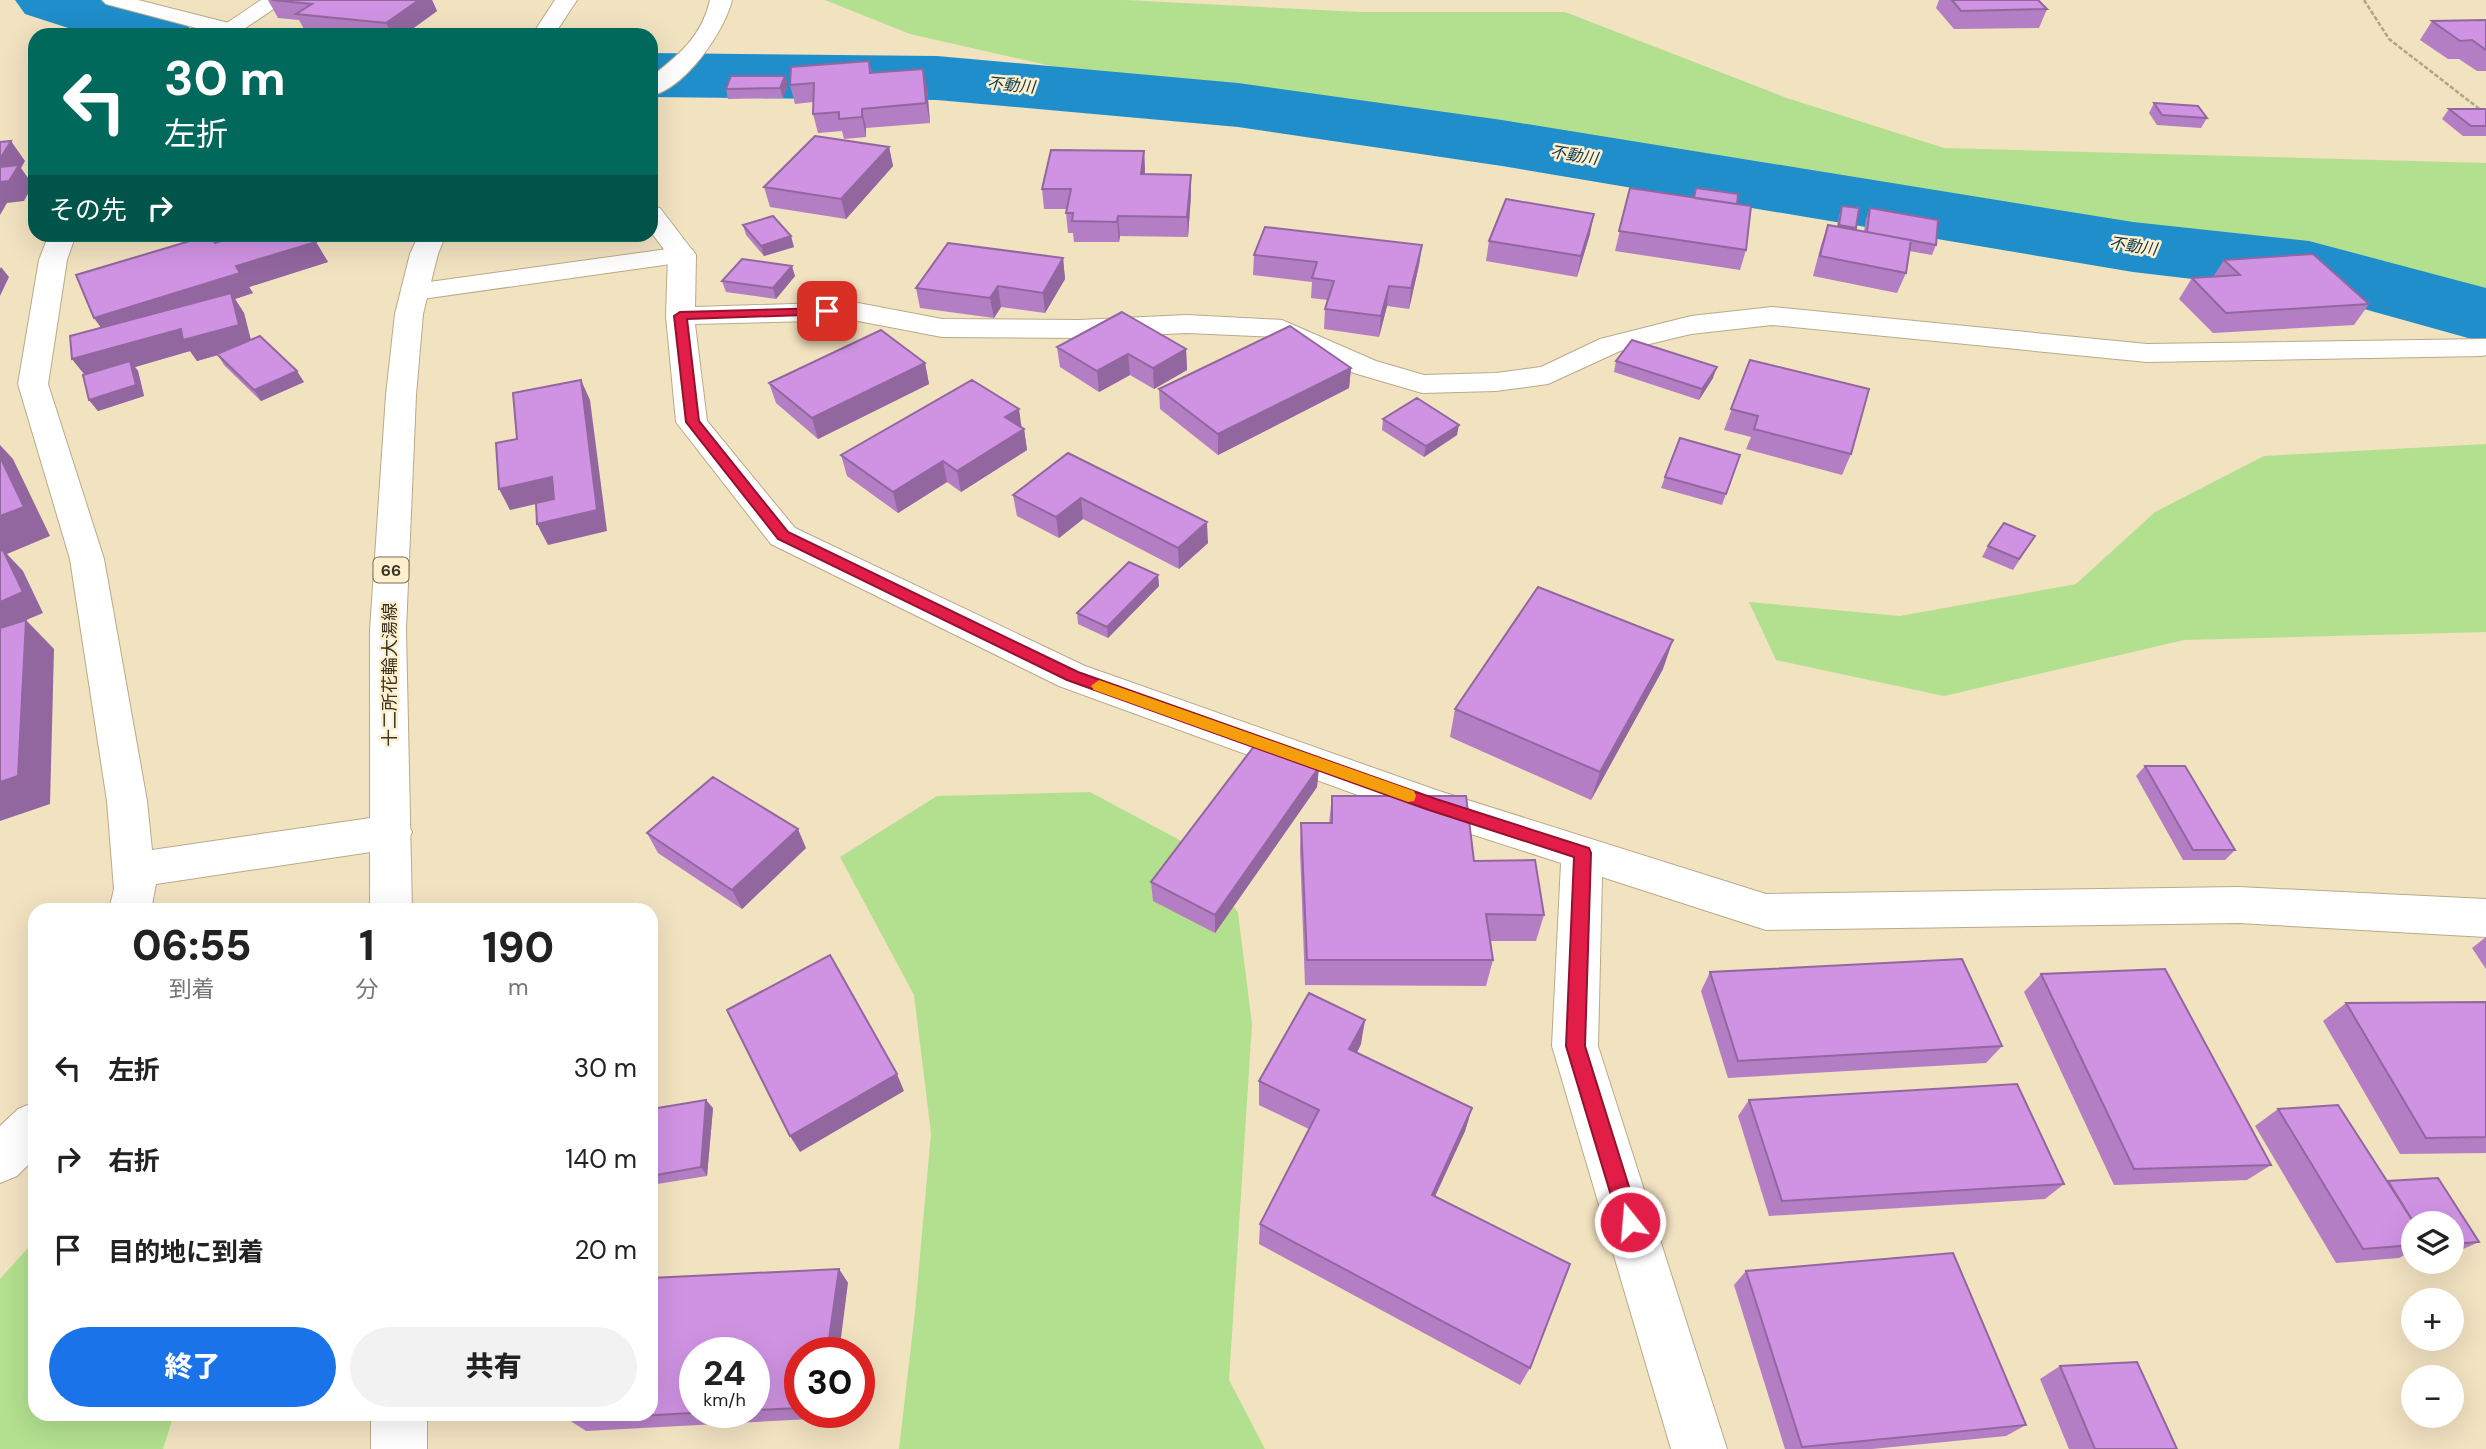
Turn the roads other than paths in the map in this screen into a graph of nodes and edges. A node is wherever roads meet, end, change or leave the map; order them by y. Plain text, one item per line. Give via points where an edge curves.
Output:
1 (113, 0) edge
2 (276, 0) edge
3 (566, 0) edge
4 (722, 0) edge
5 (207, 28) edge
6 (232, 28) edge
7 (548, 28) edge
8 (658, 83) edge
9 (658, 223) edge
10 (60, 242) edge
11 (429, 242) edge
12 (682, 255) junction
13 (415, 292) junction
14 (680, 316) junction
15 (2482, 347) dead end
16 (391, 832) junction
17 (1583, 853) junction
18 (131, 890) edge
19 (391, 903) edge
20 (2486, 918) edge
21 (28, 1132) edge
22 (0, 1158) edge
23 (399, 1421) edge
24 (399, 1449) edge
25 (1699, 1449) edge

1 - 5 street
2 - 6 street
3 - 7 street
4 - 8 street via 719,19 707,40
9 - 12 street
10 - 18 street via 33,384 87,559 127,801
11 - 13 street, 十二所花輪大湯線 / 66
12 - 13 street
12 - 14 street
13 - 16 street, 十二所花輪大湯線 / 66 via 401,395 388,630
14 - 15 street via 853,311 942,328 1187,324 1282,329 1365,367 1422,384 1548,375 1610,345 1691,326 1772,316 2147,353
14 - 17 street via 692,422 783,536 1072,676 1432,805
16 - 18 street
16 - 19 street, 十二所花輪大湯線 / 66
17 - 20 street via 1766,912 2239,905
17 - 25 street via 1575,1046
21 - 22 street
23 - 24 street

